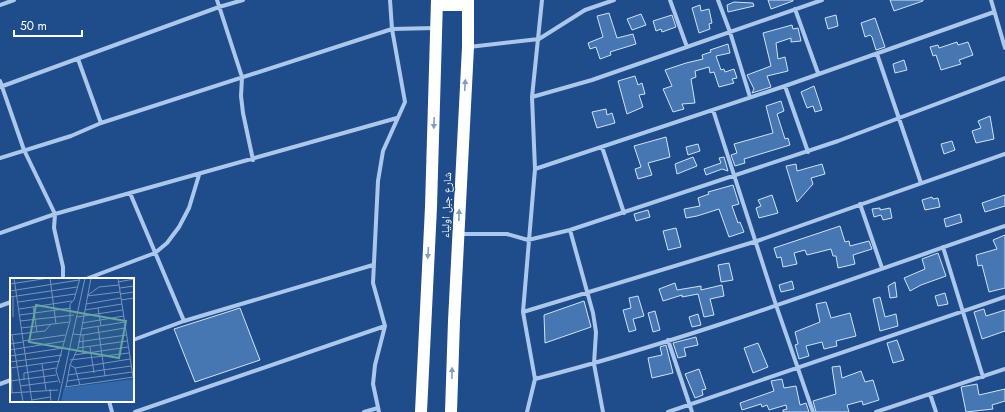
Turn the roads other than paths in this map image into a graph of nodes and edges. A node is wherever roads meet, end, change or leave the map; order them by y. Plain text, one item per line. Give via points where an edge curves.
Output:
1 (14, 0) edge
2 (217, 0) edge
3 (243, 0) edge
4 (390, 0) edge
5 (542, 0) edge
6 (614, 0) edge
7 (670, 0) edge
8 (718, 0) edge
9 (822, 0) edge
10 (991, 0) edge
11 (437, 2) edge
12 (468, 3) edge
13 (0, 5) edge
14 (219, 7) junction
15 (795, 9) junction
16 (994, 12) junction
17 (436, 28) junction
18 (392, 29) junction
19 (730, 32) junction
20 (539, 39) junction
21 (1004, 40) edge
22 (468, 47) junction
23 (687, 47) junction
24 (1005, 48) edge
25 (877, 54) junction
26 (78, 59) junction
27 (818, 73) junction
28 (242, 77) junction
29 (1005, 78) edge
30 (0, 81) edge
31 (785, 86) junction
32 (1, 87) edge
33 (532, 97) junction
34 (750, 97) junction
35 (714, 110) junction
36 (397, 118) junction
37 (899, 119) junction
38 (101, 123) junction
39 (602, 147) junction
40 (24, 150) junction
41 (808, 152) junction
42 (1005, 154) edge
43 (0, 158) edge
44 (253, 160) junction
45 (535, 169) junction
46 (199, 175) junction
47 (736, 176) junction
48 (921, 183) junction
49 (130, 193) junction
50 (860, 204) junction
51 (624, 213) junction
52 (55, 214) junction
53 (1005, 226) edge
54 (570, 230) junction
55 (0, 233) edge
56 (458, 234) junction
57 (528, 240) junction
58 (757, 241) junction
59 (943, 247) junction
60 (155, 253) junction
61 (372, 265) junction
62 (882, 268) junction
63 (63, 278) edge
64 (89, 278) edge
65 (589, 293) junction
66 (1005, 297) edge
67 (10, 302) edge
68 (776, 305) junction
69 (0, 306) edge
70 (523, 312) junction
71 (964, 312) junction
72 (184, 321) junction
73 (385, 326) junction
74 (134, 340) edge
75 (668, 340) junction
76 (594, 364) junction
77 (798, 369) junction
78 (1005, 369) edge
79 (983, 377) junction
80 (535, 379) junction
81 (10, 380) edge
82 (0, 384) edge
83 (930, 394) junction
84 (109, 402) edge
85 (690, 405) junction
86 (378, 410) edge
87 (112, 412) edge
88 (135, 412) edge
89 (364, 412) edge
90 (421, 412) edge
91 (451, 412) edge
92 (527, 412) edge
93 (603, 412) edge
94 (668, 412) edge
95 (692, 412) edge
96 (813, 412) edge
97 (876, 412) edge
98 (936, 412) edge

1 - 13 street
2 - 14 street
3 - 14 street
4 - 18 street
5 - 20 street
6 - 20 street via 585,10
7 - 23 street
8 - 19 street
9 - 15 street
10 - 16 street
11 - 12 highway
11 - 17 highway, شارع جبل اولياء
12 - 22 highway, شارع جبل اولياء
14 - 26 street
14 - 28 street
15 - 19 street
15 - 27 street
16 - 21 street
16 - 25 street
17 - 18 street
17 -> 90 highway, شارع جبل اولياء
18 - 28 street
18 - 36 street via 405,102
19 - 23 street
19 - 34 street
20 - 22 street
20 - 33 street
21 - 24 street
56 -> 22 highway, شارع جبل اولياء
23 - 33 street via 592,80
25 - 27 street
25 - 37 street
26 - 32 street
26 - 38 street
27 - 31 street
28 - 38 street
28 - 44 street via 243,113
29 - 37 street
30 - 32 street
31 - 34 street
31 - 41 street
32 - 40 street
33 - 45 street
34 - 35 street
35 - 39 street
35 - 47 street
36 - 44 street
36 - 61 street via 383,151 378,181
37 - 41 street
37 - 48 street
38 - 40 street via 71,136
39 - 45 street
39 - 51 street
40 - 43 street
40 - 52 street
41 - 47 street
42 - 48 street
44 - 46 street
45 - 57 street
46 - 49 street
46 - 60 street via 189,208 179,227 167,243
47 - 51 street
47 - 58 street
48 - 50 street
49 - 52 street
49 - 60 street
50 - 58 street
50 - 62 street
51 - 54 street
52 - 55 street
52 - 63 street via 54,228
53 - 59 street
54 - 57 street
54 - 65 street
56 - 57 street via 507,234
91 -> 56 highway, شارع جبل اولياء
57 - 70 street
58 - 65 street
58 - 68 street
59 - 62 street
59 - 71 street
60 - 64 street
60 - 72 street
61 - 72 street
61 - 73 street via 373,283
62 - 68 street
65 - 70 street
65 - 76 street via 596,332
66 - 71 street
67 - 69 street
68 - 75 street
68 - 77 street
70 - 80 street
71 - 77 street
71 - 79 street
72 - 74 street
73 - 86 street via 373,384
73 - 88 street
75 - 76 street
75 - 85 street
76 - 80 street
76 - 93 street
77 - 85 street
77 - 96 street
78 - 79 street
79 - 83 street
80 - 92 street
81 - 82 street
83 - 97 street
83 - 98 street
84 - 87 street
85 - 94 street
85 - 95 street
86 - 89 street

